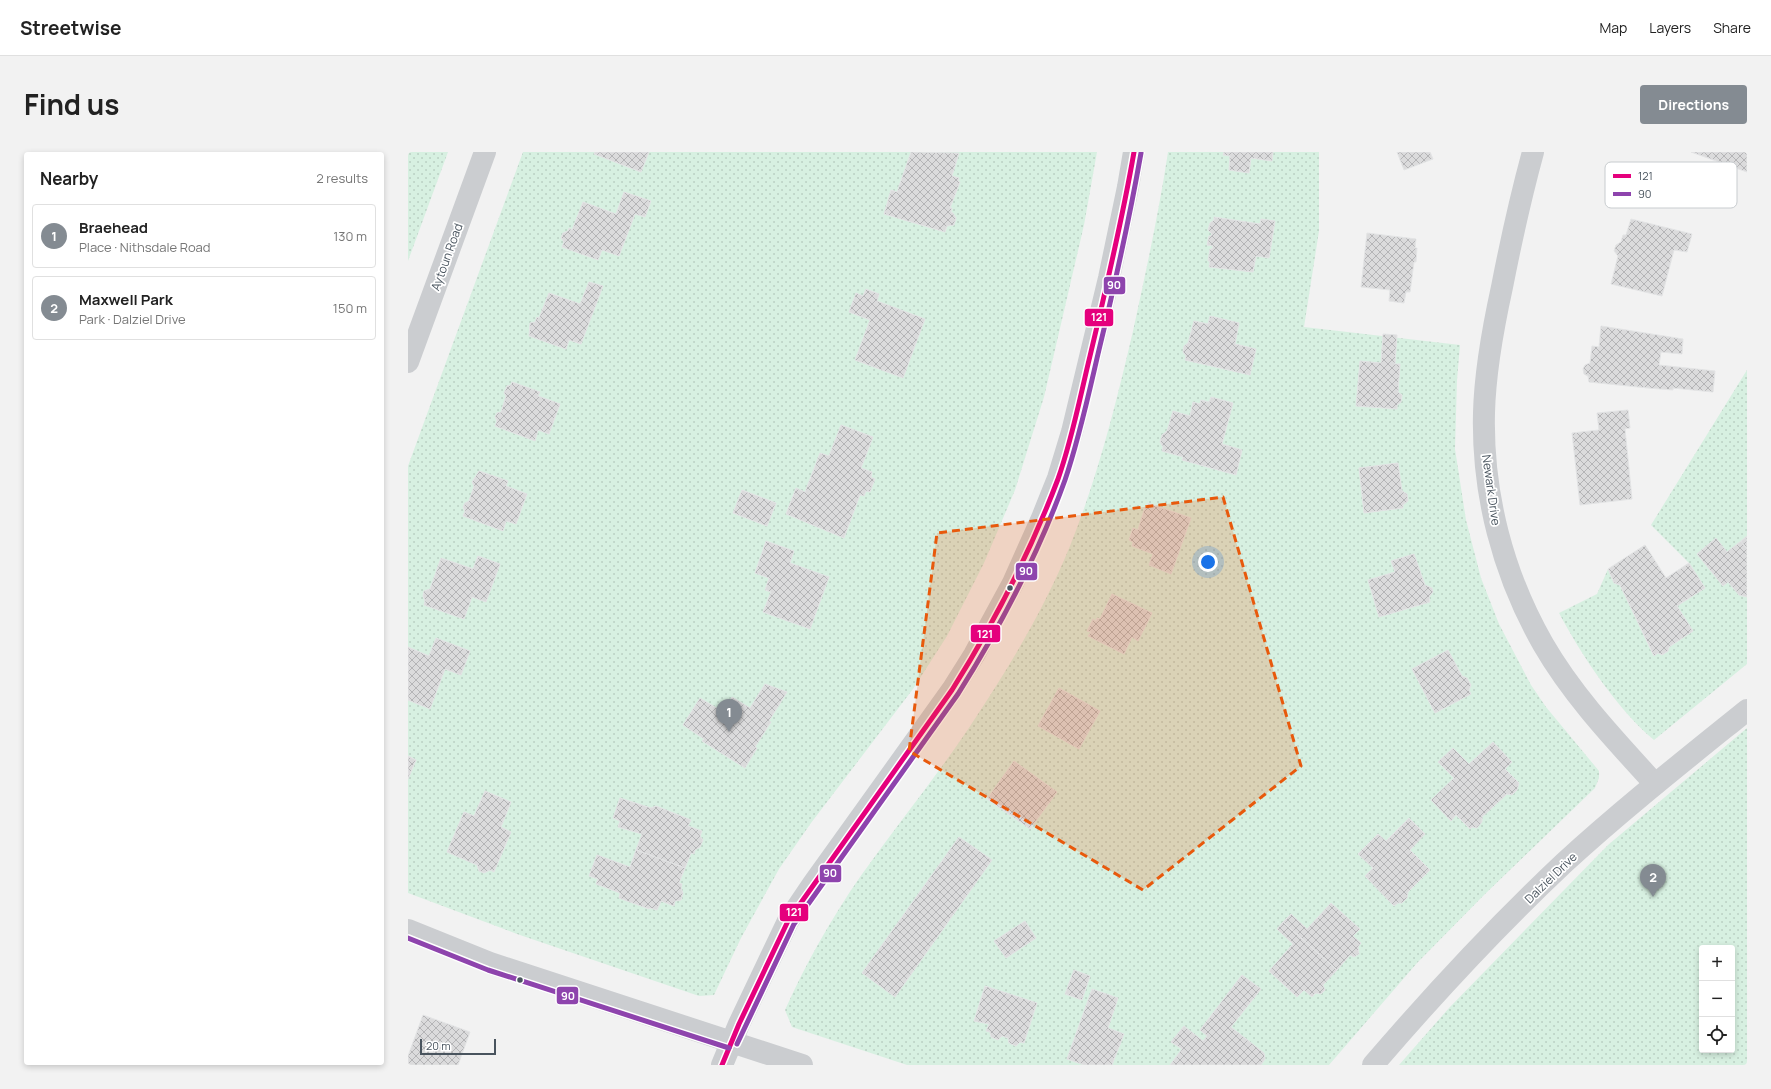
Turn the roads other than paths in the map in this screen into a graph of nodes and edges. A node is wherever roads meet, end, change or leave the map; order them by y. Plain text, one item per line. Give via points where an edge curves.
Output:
1 (485, 152) edge
2 (1134, 152) edge
3 (1527, 158) edge
4 (408, 362) edge
5 (1747, 710) edge
6 (1655, 784) junction
7 (408, 930) edge
8 (731, 1041) junction
9 (722, 1065) edge
10 (802, 1065) edge
11 (1374, 1065) edge

1 - 4 street, Aytoun Road
2 - 8 street via 1109,278 1072,432 1058,478 1013,583 952,690 788,921
3 - 6 street, Newark Drive via 1489,347 1487,369 1484,413 1487,476 1498,535 1516,592 1544,645 1594,716
5 - 6 street, Dalziel Drive
6 - 11 street, Dalziel Drive via 1564,864 1500,927
7 - 8 street via 490,963
8 - 9 street
8 - 10 street

